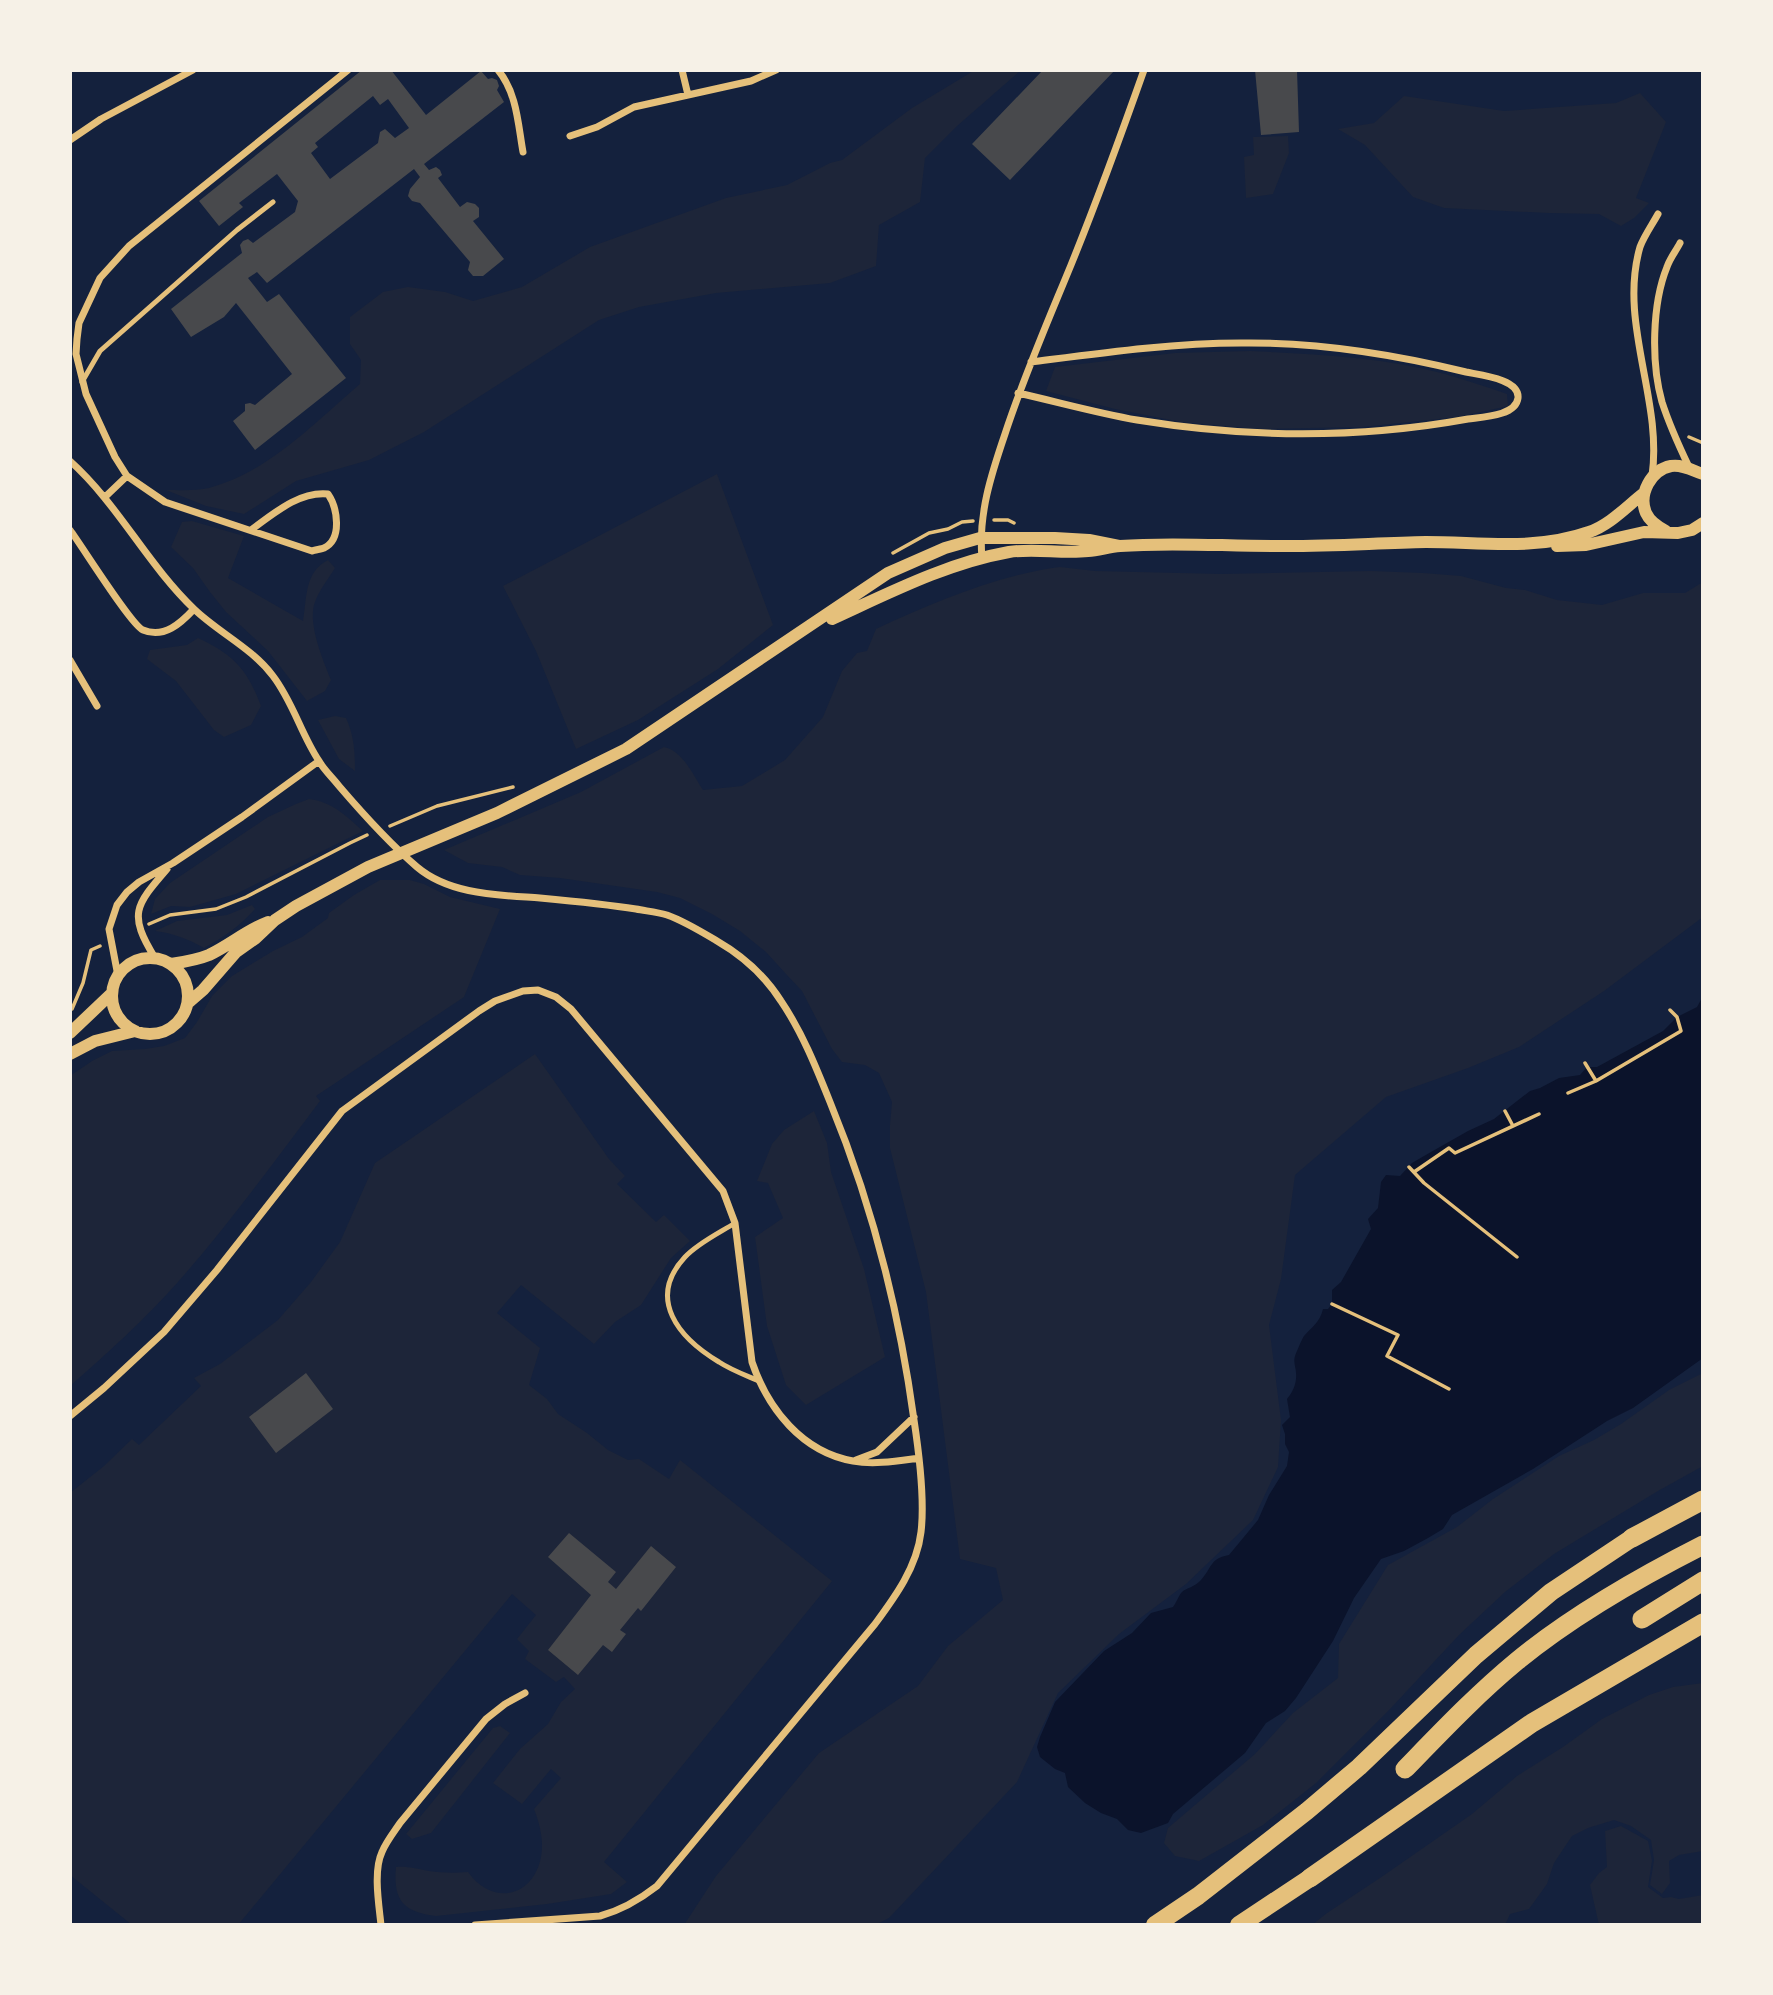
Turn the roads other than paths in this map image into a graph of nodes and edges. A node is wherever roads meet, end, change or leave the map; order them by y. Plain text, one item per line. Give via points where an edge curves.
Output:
1 (192, 70) edge
2 (348, 70) edge
3 (498, 70) edge
4 (682, 70) edge
5 (776, 70) edge
6 (1144, 70) edge
7 (688, 95) junction
8 (570, 136) dead end
9 (70, 139) edge
10 (523, 152) dead end
11 (273, 202) dead end
12 (1658, 214) dead end
13 (1680, 243) dead end
14 (1031, 362) junction
15 (82, 382) junction
16 (1018, 394) junction
17 (70, 461) edge
18 (1699, 473) edge
19 (127, 476) junction
20 (1652, 477) junction
21 (1644, 493) junction
22 (104, 497) junction
23 (1703, 523) edge
24 (70, 530) edge
25 (251, 530) junction
26 (1667, 532) junction
27 (980, 538) junction
28 (1544, 543) junction
29 (1119, 546) junction
30 (982, 558) junction
31 (194, 609) junction
32 (799, 634) junction
33 (70, 660) edge
34 (97, 706) dead end
35 (319, 761) junction
36 (173, 863) junction
37 (275, 920) junction
38 (155, 958) junction
39 (171, 964) junction
40 (118, 976) junction
41 (112, 993) junction
42 (188, 1003) junction
43 (135, 1031) junction
44 (70, 1033) edge
45 (70, 1054) edge
46 (735, 1223) junction
47 (758, 1381) junction
48 (70, 1416) edge
49 (914, 1417) junction
50 (919, 1458) junction
51 (852, 1461) junction
52 (1703, 1500) edge
53 (1632, 1538) joint
54 (1703, 1545) edge
55 (1703, 1581) edge
56 (1642, 1619) dead end
57 (1703, 1623) edge
58 (525, 1693) dead end
59 (1405, 1769) dead end
60 (1310, 1878) joint
61 (1264, 1909) junction
62 (381, 1925) edge
63 (475, 1925) edge
64 (1155, 1925) edge
65 (1239, 1925) edge
66 (1248, 1925) edge

1 - 9 street
2 - 15 street via 129,246 100,278 79,323 76,355
3 - 10 street via 517,110
4 - 7 street
5 - 7 street via 751,81
6 - 14 street
7 - 8 street via 634,107
11 - 15 lane via 100,351
12 - 20 street via 1641,245 1634,275 1634,306 1653,426
13 - 18 street via 1660,287 1655,351 1661,398 1672,430
14 - 16 street
14 - 16 street via 1174,345 1242,342 1299,346 1419,360 1511,384 1518,400 1507,411 1452,422 1315,435 1194,428
15 - 19 street
16 - 27 street via 990,478
17 - 22 street
18 - 20 street via 1673,466
19 - 22 street
19 - 25 street via 165,502
20 - 21 street
21 - 26 street via 1647,516
21 - 28 street via 1593,531
22 - 31 street
23 - 26 street via 1692,530
24 - 31 street via 141,630 169,631
25 - 25 street via 282,508 318,493 328,494 336,512 332,542 312,551
26 - 28 street via 1644,532 1586,545
27 - 29 street via 1077,540
27 - 30 street
27 - 32 street via 888,573
28 - 29 street
29 - 30 street
30 - 32 street via 907,585
31 - 35 street via 272,674
32 - 37 street via 626,749 497,813 368,867
33 - 34 street
35 - 36 street
35 - 49 street via 428,876 466,890 668,915 742,957 762,976 803,1039 858,1177 886,1270
36 - 38 street via 146,893 137,915
36 - 40 street via 139,882 117,905 108,929
37 - 39 street via 209,954
37 - 42 street via 236,952
38 - 39 street
38 - 40 street via 129,964
39 - 42 street via 186,983
40 - 41 street
41 - 43 street via 118,1016
41 - 44 street
42 - 43 street via 177,1024 164,1032
43 - 45 street via 95,1041
46 - 47 street
46 - 47 lane via 685,1257 668,1281 667,1295 673,1320 702,1351
46 - 48 street via 723,1191 571,1009 549,994 523,991 479,1011 342,1111 163,1332
47 - 51 street via 776,1412 800,1437
49 - 50 street
49 - 51 street via 877,1452
50 - 51 street
50 - 63 street via 922,1531 898,1592 657,1886 635,1903 600,1916
52 - 53 highway
53 - 64 main road via 1551,1592 1476,1655 1349,1776 1210,1888
54 - 59 highway via 1555,1631 1486,1689
55 - 56 highway
57 - 60 highway via 1532,1723
58 - 62 street via 486,1719 388,1841 380,1854 377,1891
60 - 61 main road
61 - 65 main road
61 - 66 main road

